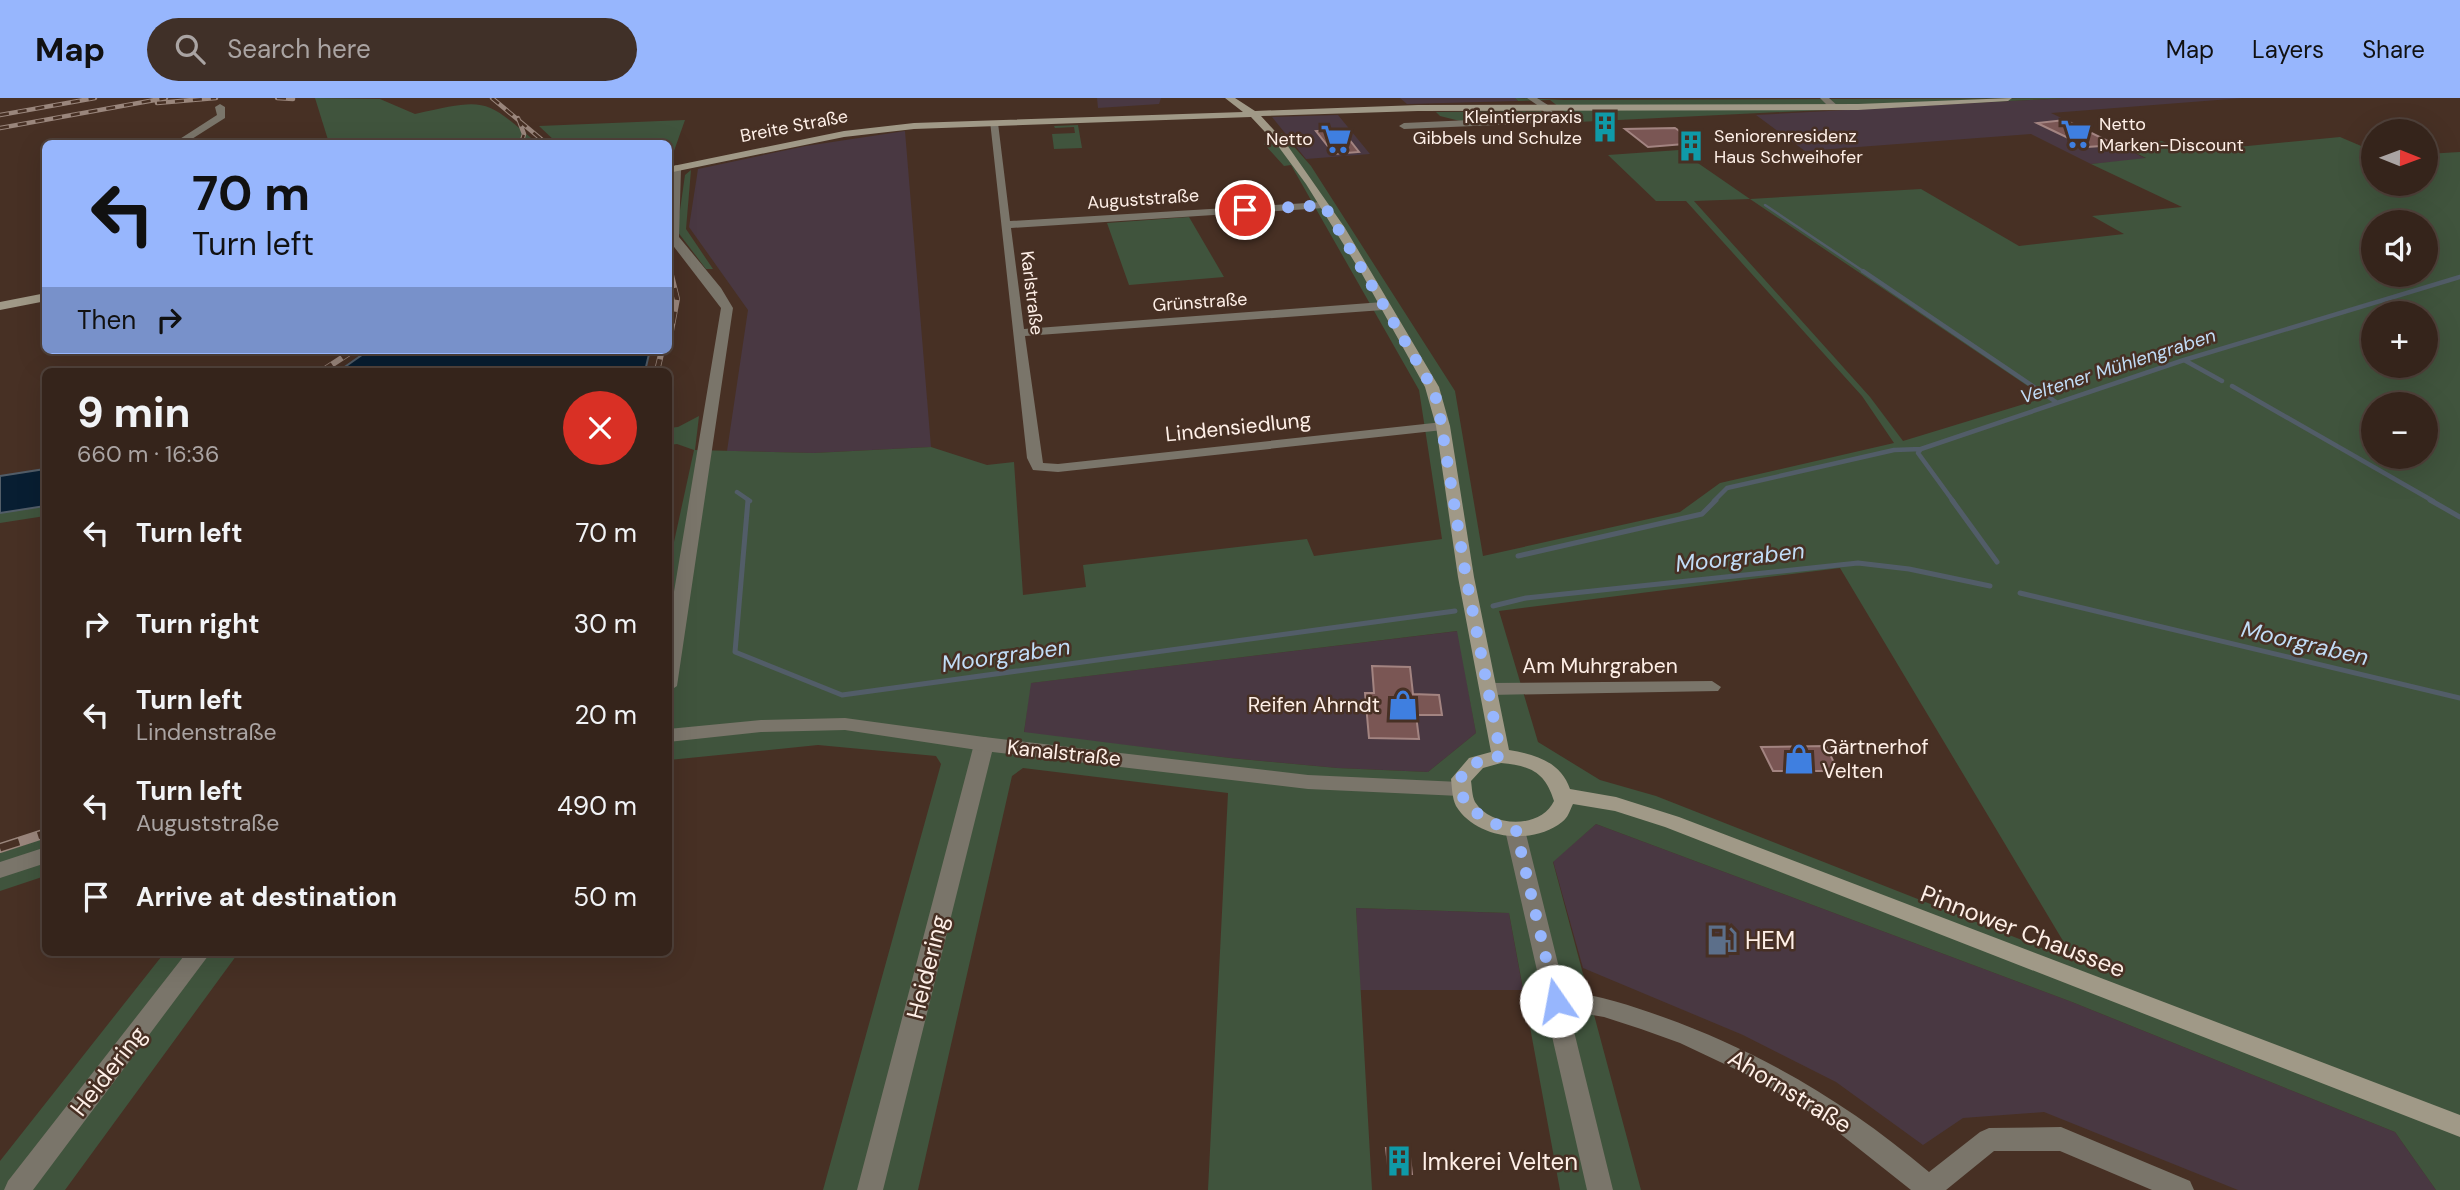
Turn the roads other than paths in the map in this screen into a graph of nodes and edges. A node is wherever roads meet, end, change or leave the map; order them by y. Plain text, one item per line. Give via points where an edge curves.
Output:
1 (1229, 98) edge
2 (1531, 98) edge
3 (2008, 98) edge
4 (1544, 103) edge
5 (1829, 103) edge
6 (220, 107) dead end
7 (1254, 113) junction
8 (993, 123) junction
9 (1404, 126) dead end
10 (183, 140) edge
11 (672, 169) edge
12 (1324, 205) junction
13 (1006, 225) junction
14 (42, 298) edge
15 (0, 306) edge
16 (1384, 306) junction
17 (1020, 333) junction
18 (1443, 426) junction
19 (1038, 467) joint
20 (672, 660) edge
21 (1712, 687) dead end
22 (1489, 689) junction
23 (672, 736) edge
24 (984, 744) junction
25 (1501, 756) junction
26 (1460, 789) junction
27 (1564, 795) junction
28 (1516, 830) junction
29 (42, 856) edge
30 (0, 870) edge
31 (197, 956) edge
32 (1556, 1001) junction
33 (2460, 1126) edge
34 (1930, 1189) edge
35 (17, 1190) edge
36 (870, 1190) edge
37 (1600, 1190) edge
38 (2181, 1190) edge

1 - 7 main road
2 - 4 street
3 - 5 main road, Breite Straße via 1881,106
4 - 5 main road, Breite Straße
4 - 7 main road, Breite Straße
4 - 9 street via 1551,116 1541,120
6 - 10 street via 222,116
7 - 8 main road, Breite Straße
7 - 12 main road via 1301,167
8 - 11 main road, Breite Straße via 844,134
8 - 13 street, Karlstraße
11 - 20 street via 673,237 727,308
12 - 13 street, Auguststraße
12 - 16 main road
13 - 17 street, Karlstraße
14 - 15 main road
16 - 17 street, Grünstraße
16 - 18 main road via 1432,387
17 - 19 street, Karlstraße
18 - 19 street, Lindensiedlung
18 - 22 main road
21 - 22 street, Am Muhrgraben
22 - 25 main road
23 - 24 street, Kanalstraße via 761,726 845,724
24 - 26 street, Kanalstraße via 1334,784
24 - 36 street, Heidering
25 - 26 main road via 1476,763 1461,779
25 - 27 main road via 1543,767
26 - 28 main road via 1463,801 1478,816
27 - 28 main road via 1563,807 1546,825
27 - 33 main road, Pinnower Chaussee via 1647,813
28 - 32 street
29 - 30 street
31 - 35 street, Heidering
32 - 34 street, Ahornstraße via 1598,1005 1751,1062 1839,1115
32 - 37 street
34 - 38 street, Ahornstraße via 1989,1140 2061,1139

